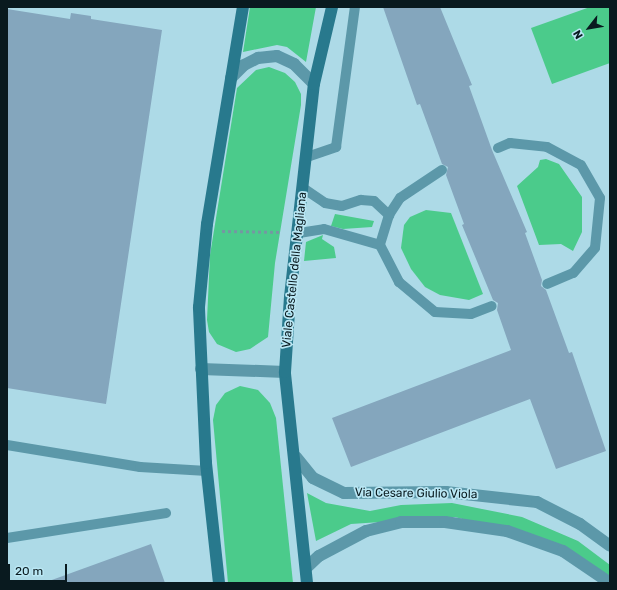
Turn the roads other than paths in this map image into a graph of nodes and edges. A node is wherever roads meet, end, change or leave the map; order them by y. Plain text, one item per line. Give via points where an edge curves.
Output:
1 (243, 7) edge
2 (332, 7) edge
3 (355, 7) edge
4 (231, 78) junction
5 (314, 84) junction
6 (498, 148) dead end
7 (306, 157) junction
8 (442, 170) dead end
9 (303, 188) junction
10 (388, 215) junction
11 (298, 235) junction
12 (380, 245) junction
13 (547, 284) dead end
14 (492, 306) dead end
15 (201, 369) junction
16 (285, 372) junction
17 (7, 445) edge
18 (296, 457) junction
19 (207, 471) junction
20 (166, 513) dead end
21 (7, 538) edge
22 (610, 546) edge
23 (306, 568) junction
24 (219, 583) edge
25 (307, 583) edge
26 (610, 583) edge

1 - 4 street
2 - 5 street, Viale Castello della Magliana
3 - 7 lane via 336,147
4 - 5 street via 244,65 258,58 277,56 294,64
4 - 15 street via 207,224 199,307
5 - 7 street, Viale Castello della Magliana
6 - 13 lane via 510,143 547,147 581,165 600,198 595,248 573,273
7 - 9 street, Viale Castello della Magliana
8 - 10 lane via 400,198
9 - 10 lane via 325,203 342,206 361,200 374,201
9 - 11 street, Viale Castello della Magliana
10 - 12 lane
11 - 12 lane via 324,229
11 - 16 street, Viale Castello della Magliana via 290,297
12 - 14 lane via 399,282 435,312 471,314
15 - 16 street
15 - 19 street
16 - 18 street, Viale Castello della Magliana
17 - 19 lane via 140,467
18 - 22 street, Via Cesare Giulio Viola via 313,478 344,493 446,492 537,502 580,524
18 - 23 street, Viale Castello della Magliana
19 - 24 street
20 - 21 lane
23 - 25 street, Viale Castello della Magliana
23 - 26 street via 319,556 366,531 400,522 445,522 508,531 563,551

